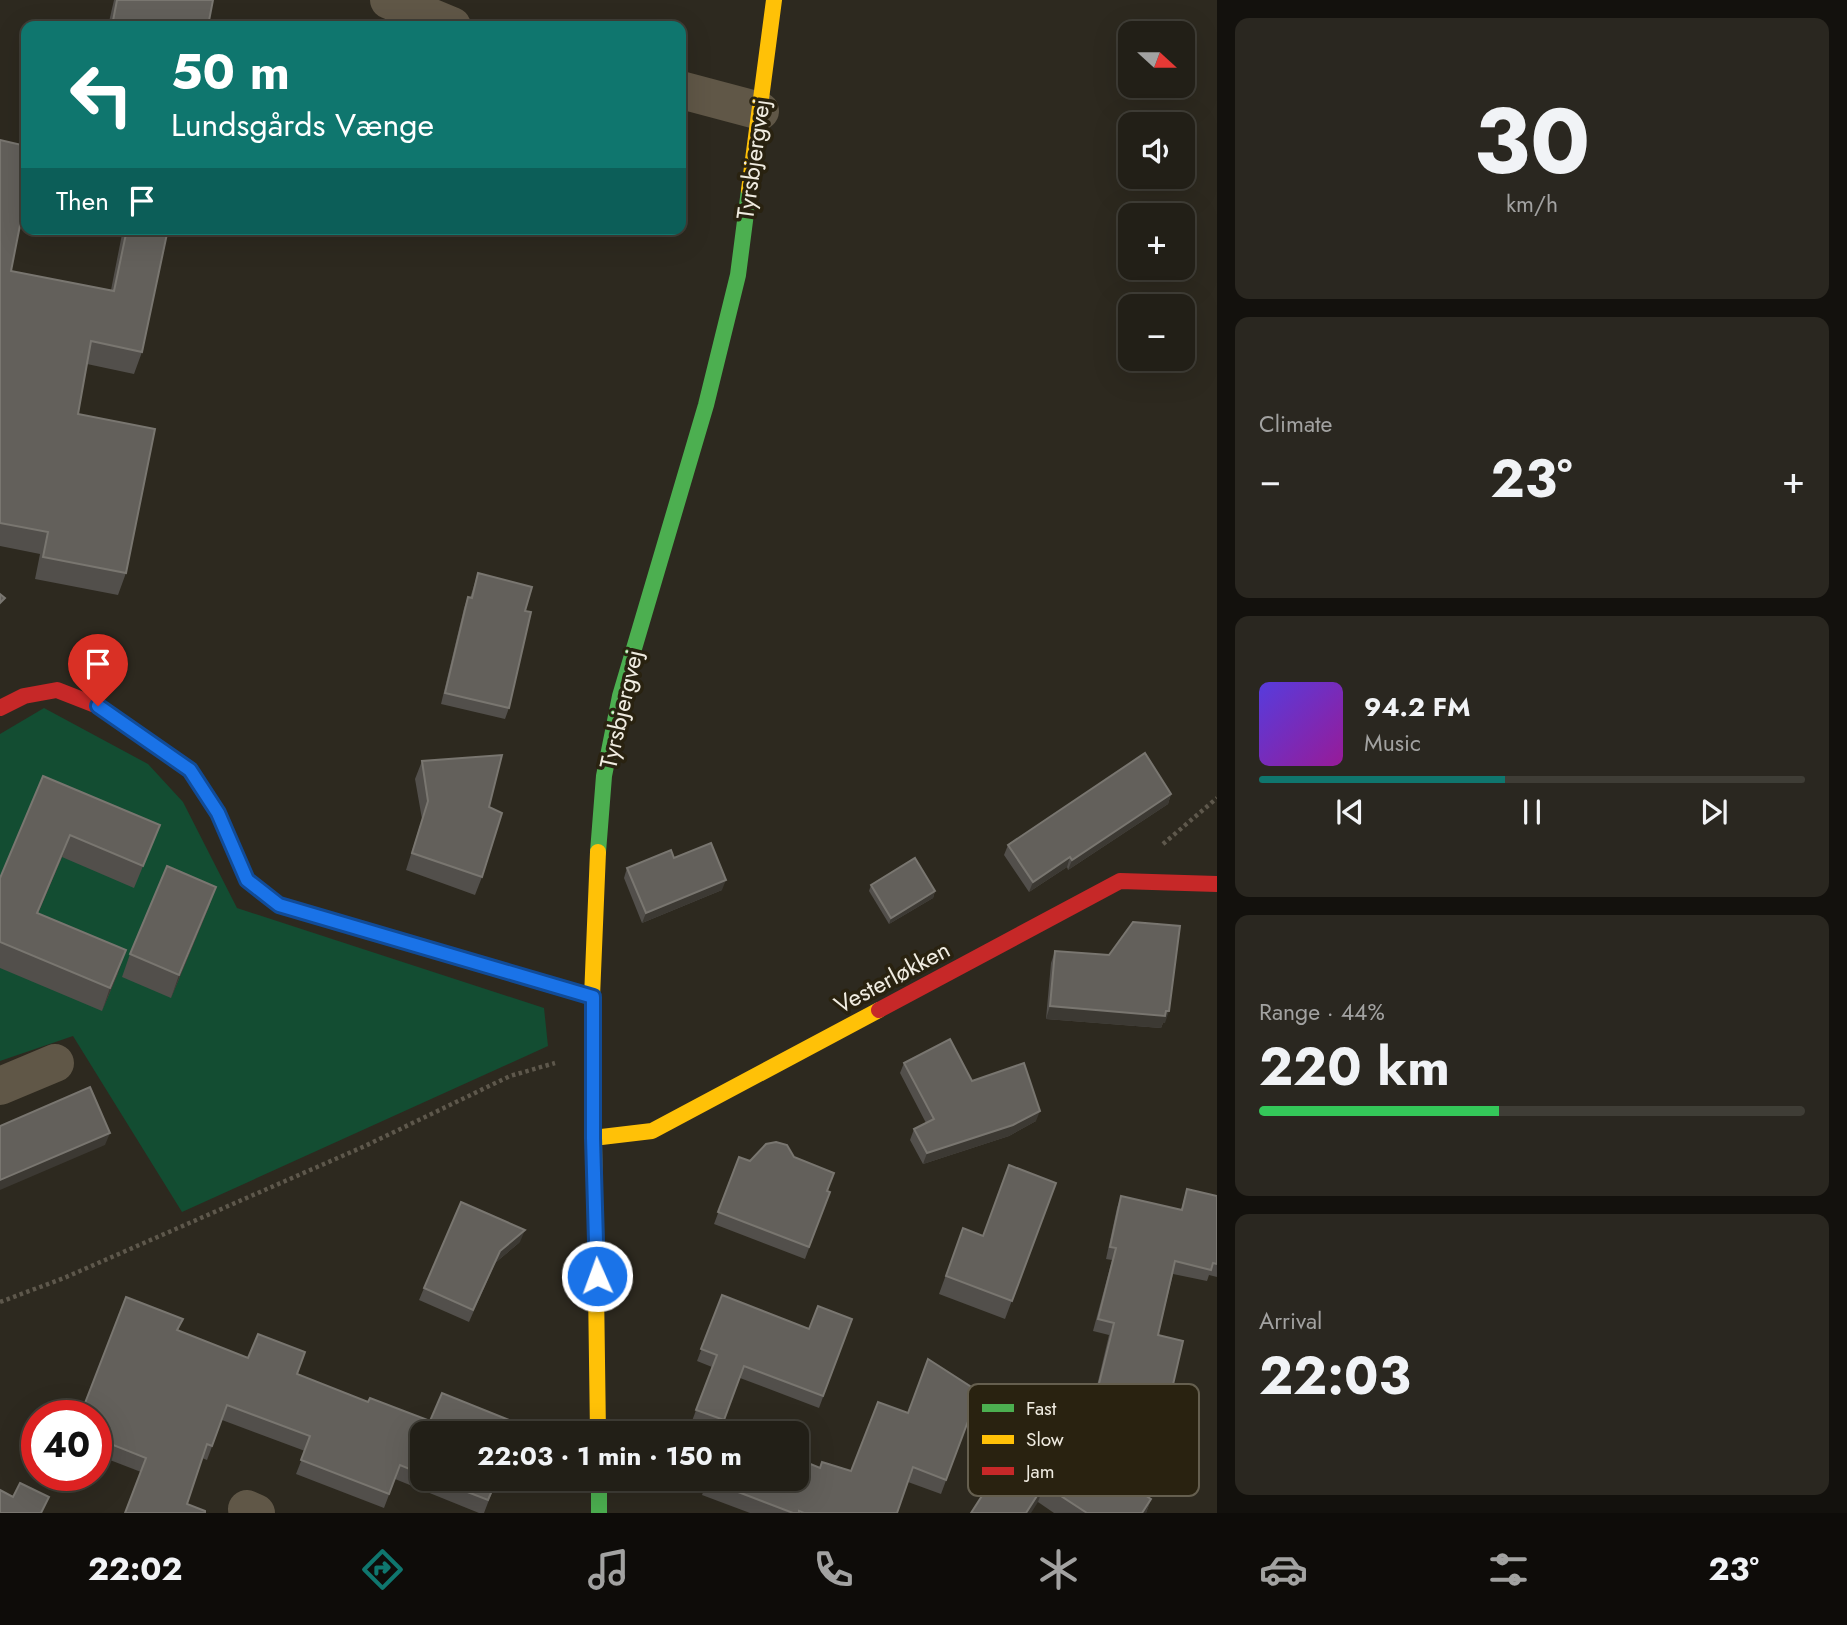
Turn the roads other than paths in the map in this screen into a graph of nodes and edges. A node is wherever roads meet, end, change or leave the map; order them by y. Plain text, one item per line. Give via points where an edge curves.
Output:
1 (389, 0) edge
2 (774, 0) edge
3 (440, 21) edge
4 (686, 91) edge
5 (760, 111) junction
6 (0, 708) edge
7 (1217, 884) edge
8 (593, 997) junction
9 (55, 1063) dead end
10 (0, 1086) edge
11 (593, 1138) junction
12 (598, 1421) edge
13 (598, 1491) edge
14 (599, 1513) edge

1 - 3 street
2 - 5 street, Tyrsbjergvej
4 - 5 street
5 - 8 street, Tyrsbjergvej via 738,275 706,405 620,696 604,776 594,883
6 - 8 street via 24,696 57,690 98,706 180,762 218,813 247,880 279,905
7 - 11 street, Vesterløkken via 1120,881 652,1131
8 - 11 street, Tyrsbjergvej
9 - 10 street
11 - 12 street, Tyrsbjergvej
13 - 14 street

